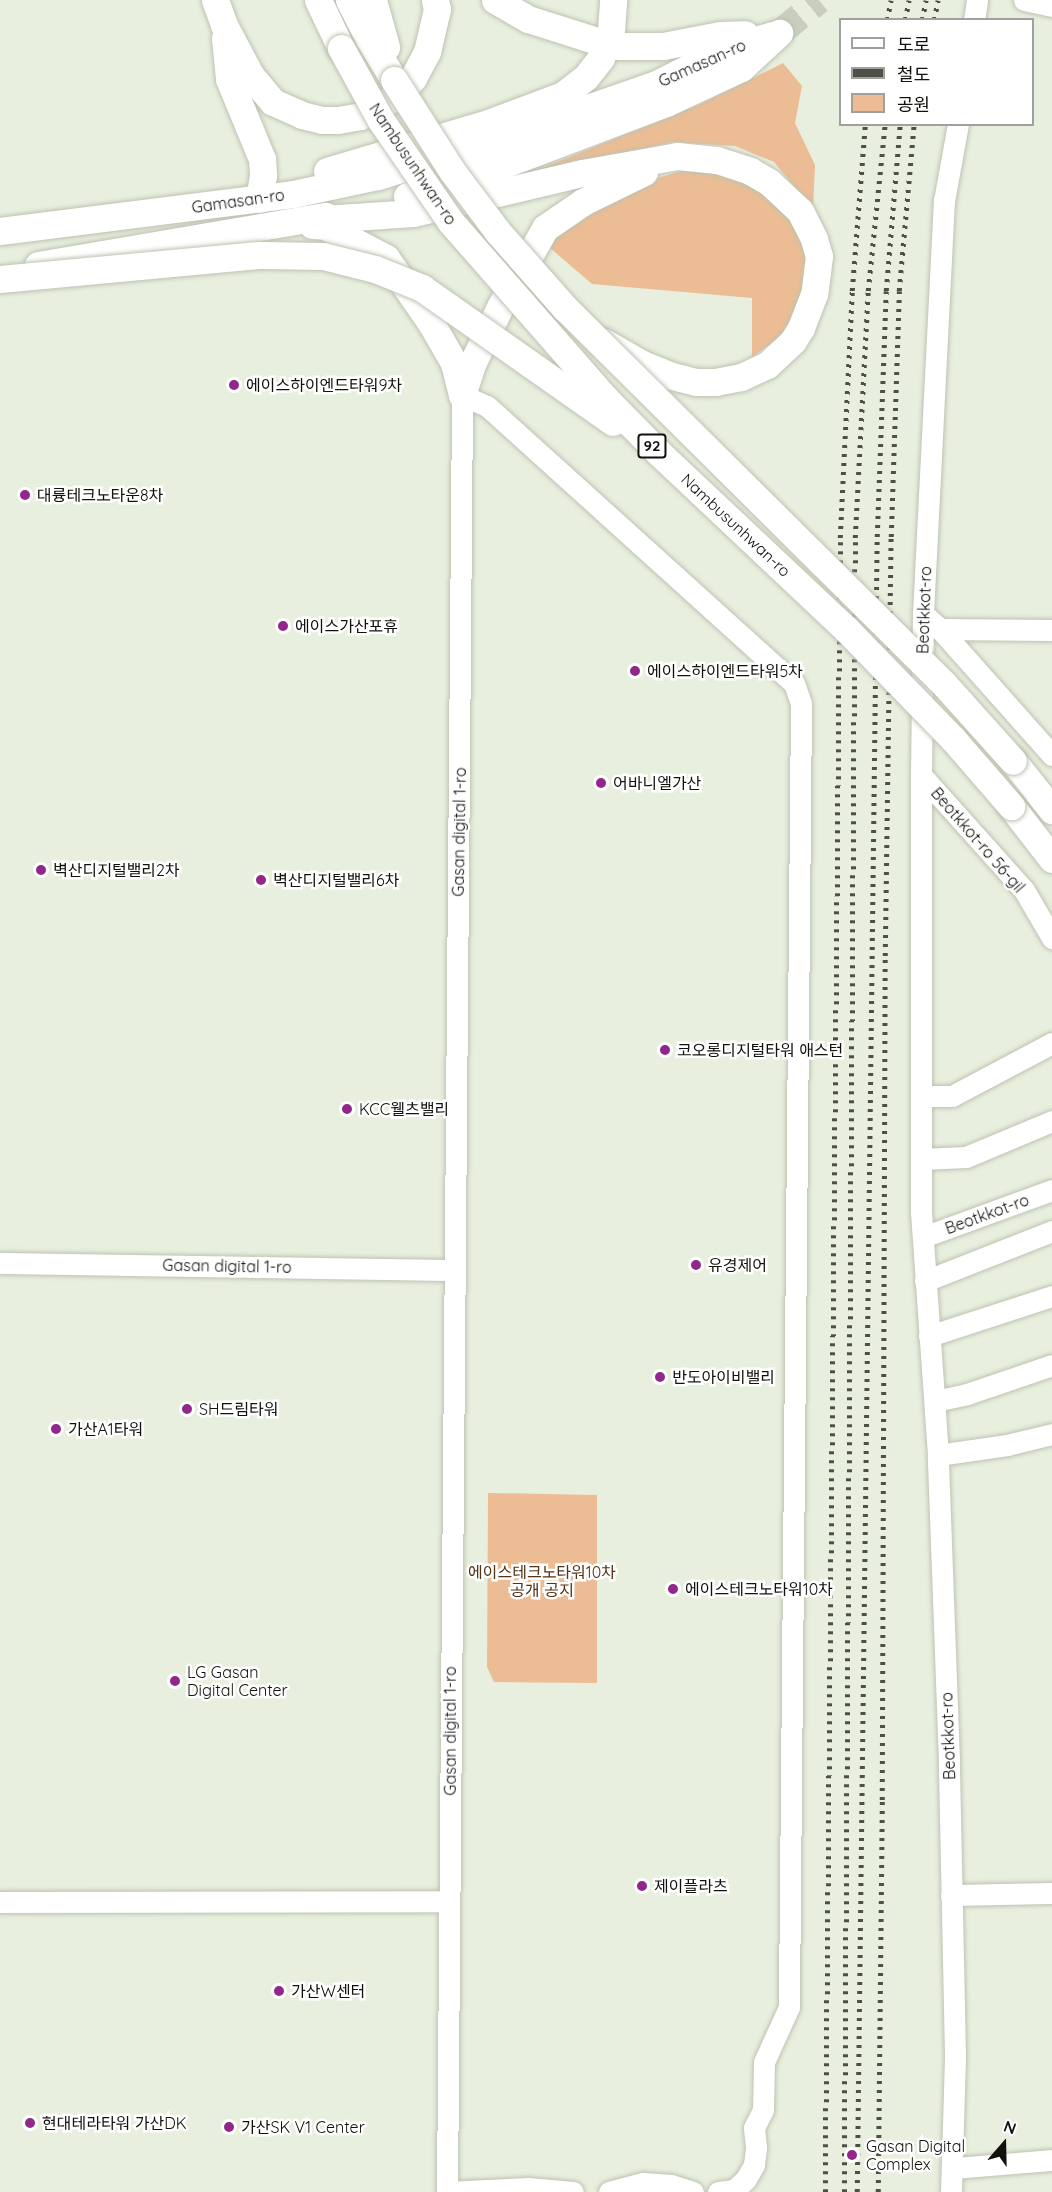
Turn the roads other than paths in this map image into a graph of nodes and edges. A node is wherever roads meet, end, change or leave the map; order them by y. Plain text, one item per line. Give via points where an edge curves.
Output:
1 (318, 0) edge
2 (349, 0) edge
3 (373, 0) edge
4 (495, 0) edge
5 (613, 0) edge
6 (977, 0) edge
7 (1024, 0) edge
8 (1052, 6) edge
9 (430, 8) edge
10 (219, 12) edge
11 (974, 18) edge
12 (779, 33) junction
13 (376, 37) junction
14 (957, 126) edge
15 (677, 156) junction
16 (293, 194) junction
17 (259, 199) junction
18 (298, 221) junction
19 (0, 231) edge
20 (0, 266) edge
21 (0, 279) edge
22 (588, 332) junction
23 (462, 395) junction
24 (658, 452) junction
25 (923, 614) junction
26 (940, 629) junction
27 (1052, 630) edge
28 (1052, 755) edge
29 (921, 775) junction
30 (1052, 810) edge
31 (1052, 859) edge
32 (1052, 938) edge
33 (1052, 1043) edge
34 (922, 1096) junction
35 (1052, 1121) edge
36 (922, 1159) junction
37 (1052, 1190) edge
38 (1052, 1231) edge
39 (922, 1237) junction
40 (0, 1263) edge
41 (453, 1270) junction
42 (925, 1281) junction
43 (1052, 1296) edge
44 (929, 1336) junction
45 (1052, 1365) edge
46 (935, 1401) junction
47 (1052, 1434) edge
48 (938, 1455) junction
49 (1052, 1893) edge
50 (951, 1895) junction
51 (449, 1901) junction
52 (0, 1902) edge
53 (1052, 2160) edge
54 (954, 2168) junction
55 (447, 2192) edge
56 (573, 2192) edge
57 (609, 2192) edge
58 (693, 2192) edge
59 (718, 2192) edge
60 (951, 2192) edge

1 - 24 main road, Nambusunhwan-ro / 92, bridge via 380,119 450,221 606,399
2 - 13 main road, Nambusunhwan-ro / 92
3 - 13 main road
4 - 12 main road via 528,19 605,43 663,46 720,35
5 - 16 main road via 611,31 601,58 586,77 563,95 491,122 326,171
6 - 11 street
7 - 8 street
9 - 10 main road via 427,52 400,93 360,116 338,120 302,115 273,102 251,76
10 - 17 main road via 229,79 262,159
12 - 16 main road, Gamasan-ro via 726,50 656,84 507,136 378,176
12 - 18 main road, Gamasan-ro via 741,68 666,103 502,165 406,196
13 - 22 main road, Nambusunhwan-ro / 92, bridge via 394,80 452,171 497,231
14 - 25 street, Beotkkot-ro via 944,201
15 - 18 main road via 582,173 413,213
15 - 22 main road, bridge via 735,164 769,182 800,211 819,256 818,274 801,328 767,365 741,377 716,382 672,376 642,364
15 - 23 main road via 607,189 545,228 500,306
16 - 17 main road, Gamasan-ro
17 - 19 main road, Gamasan-ro
18 - 20 main road, Gamasan-ro via 34,265
18 - 23 main road via 326,226 386,258 454,363
21 - 24 main road, bridge via 261,255 323,256 375,268 422,288
22 - 30 main road, Nambusunhwan-ro / 92, bridge via 944,684
23 - 41 street, Gasan digital 1-ro
23 - 59 street via 487,406 795,683 801,703 789,2007 764,2062 763,2109 754,2128 754,2165 734,2190
24 - 31 main road, Nambusunhwan-ro / 92, bridge via 846,629 953,739
25 - 26 street
25 - 29 street, Beotkkot-ro
26 - 27 street
26 - 28 street
29 - 32 street, Beotkkot-ro 56-gil via 1024,890
29 - 34 street, Beotkkot-ro
33 - 34 street via 951,1096
34 - 36 street, Beotkkot-ro
35 - 36 street via 966,1157
36 - 39 street, Beotkkot-ro
37 - 39 street, Beotkkot-ro
38 - 42 street
39 - 42 street, Beotkkot-ro
40 - 41 street, Gasan digital 1-ro
41 - 51 street, Gasan digital 1-ro
42 - 44 street, Beotkkot-ro
43 - 44 street
44 - 46 street, Beotkkot-ro
45 - 46 street
46 - 48 street, Beotkkot-ro
47 - 48 street
48 - 50 street, Beotkkot-ro
49 - 50 street
50 - 54 street, Beotkkot-ro
51 - 52 street
51 - 55 street, Gasan digital 1-ro
53 - 54 street
54 - 60 street, Beotkkot-ro
55 - 56 street via 528,2188
57 - 58 street via 643,2183

